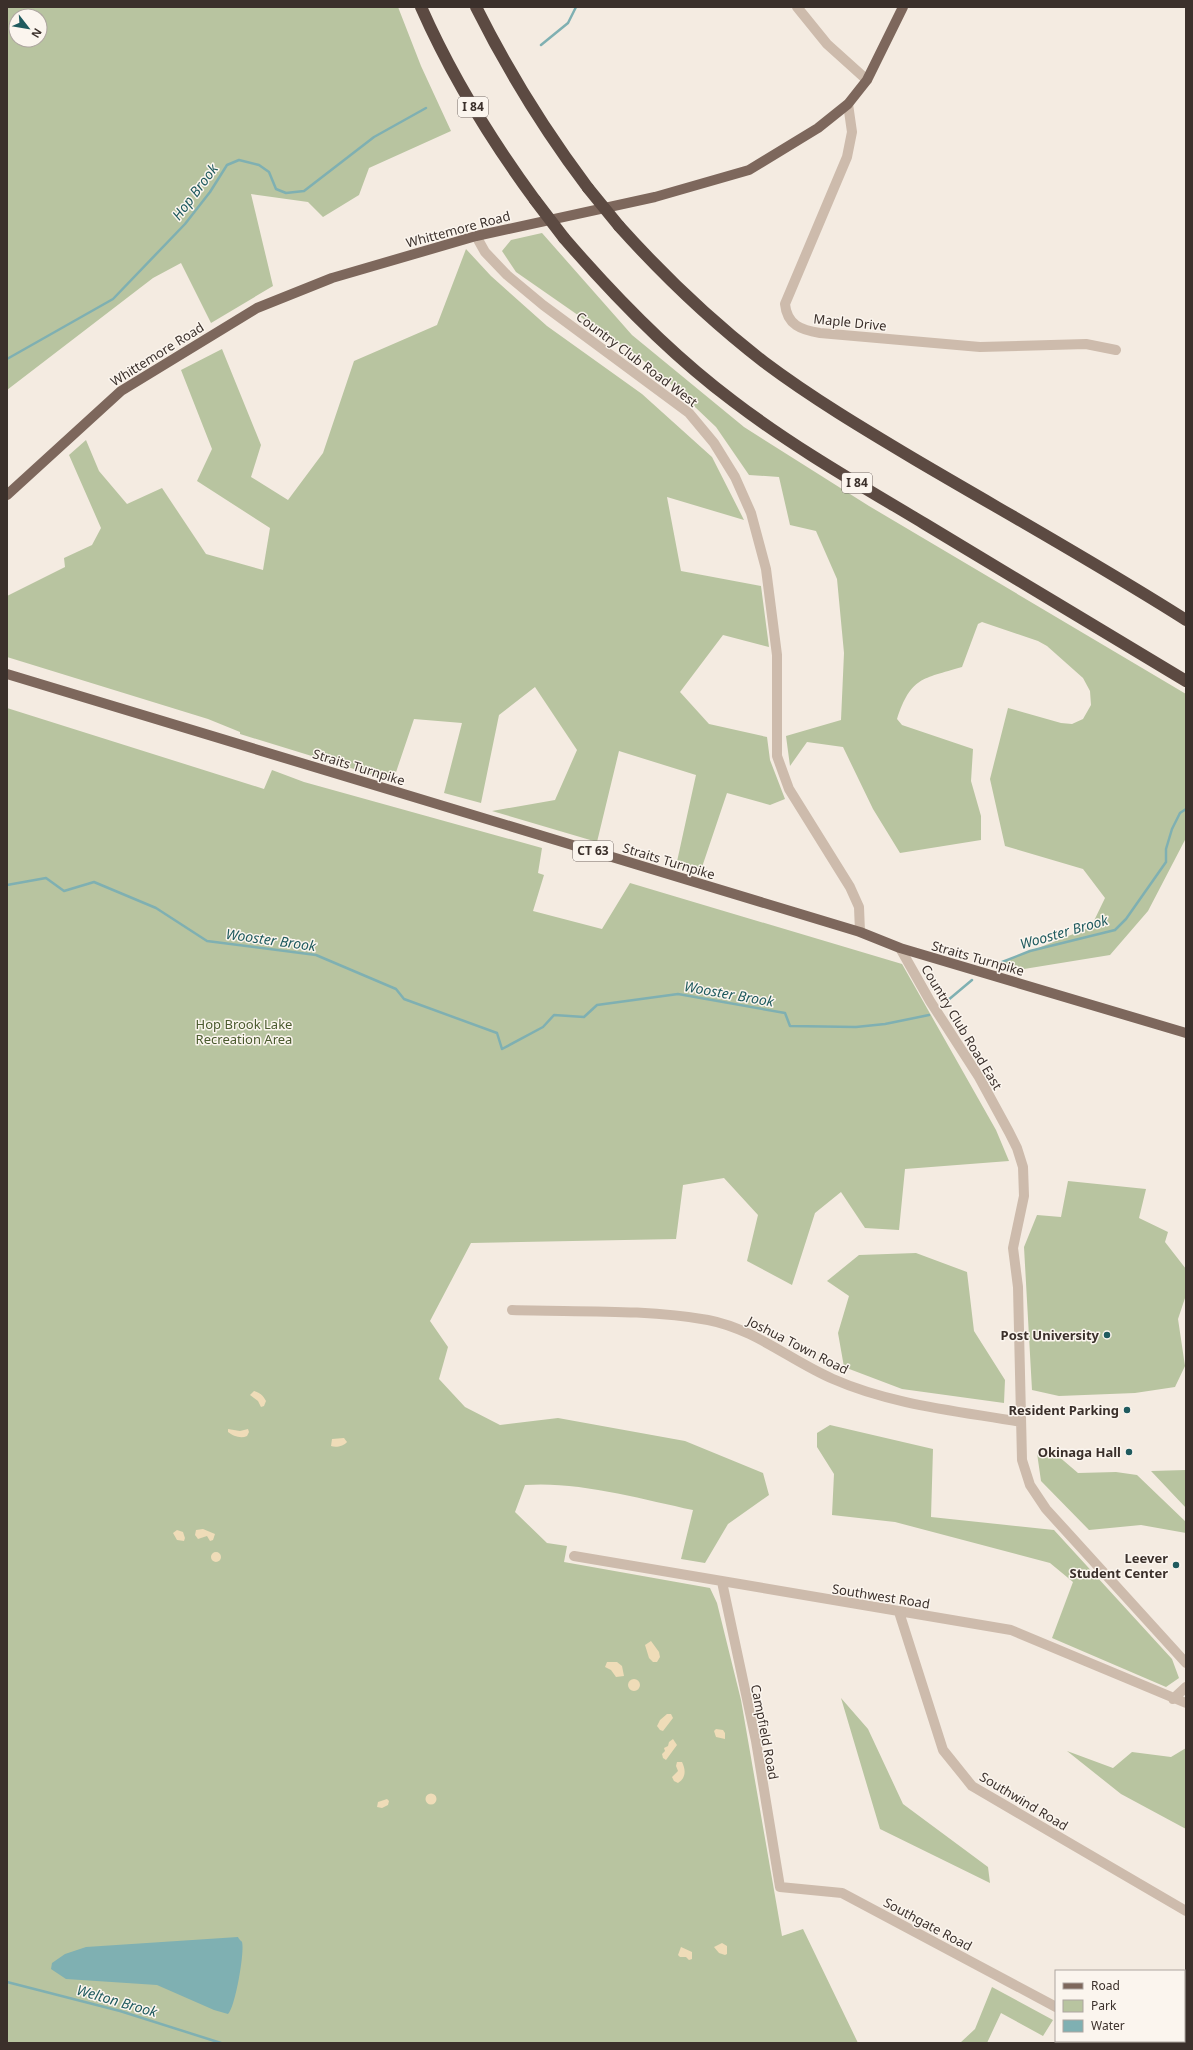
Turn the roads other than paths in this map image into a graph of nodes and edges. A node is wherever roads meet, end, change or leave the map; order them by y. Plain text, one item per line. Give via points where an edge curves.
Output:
1 (422, 7) edge
2 (476, 7) edge
3 (797, 7) edge
4 (903, 7) edge
5 (868, 80) junction
6 (848, 104) junction
7 (476, 236) junction
8 (1116, 350) dead end
9 (7, 495) edge
10 (1186, 620) edge
11 (7, 674) edge
12 (1186, 681) edge
13 (860, 932) junction
14 (900, 948) junction
15 (1186, 1032) edge
16 (512, 1310) dead end
17 (1021, 1422) junction
18 (574, 1556) dead end
19 (722, 1582) junction
20 (899, 1612) junction
21 (1186, 1663) edge
22 (1186, 1687) edge
23 (1173, 1699) junction
24 (1186, 1703) edge
25 (780, 1887) joint
26 (1186, 1911) edge
27 (1055, 2006) edge

1 - 12 highway, I 84, bridge via 464,90 508,162 535,200 564,238 610,290 701,376 745,410 835,470
2 - 10 highway, bridge via 527,100 588,188 650,260 733,337 796,385 861,427
3 - 5 street via 827,44
4 - 5 main road, Whittemore Road
5 - 6 main road, Whittemore Road
6 - 7 main road, Whittemore Road via 818,128 749,170 654,197
6 - 8 street, Maple Drive via 852,132 847,157 785,304 786,314 793,324 806,331 820,333 980,347 1086,344
7 - 9 main road, Whittemore Road via 332,278 257,308 120,391
7 - 13 street, Country Club Road West via 485,252 507,275 543,305 689,413 714,443 735,477 751,513 766,569 777,655 777,756 789,788 850,887 859,907
11 - 13 main road, Straits Turnpike / CT 63
13 - 14 main road, Straits Turnpike / CT 63
14 - 15 main road, Straits Turnpike / CT 63
14 - 17 street, Country Club Road East via 930,1001 979,1077 1017,1148 1024,1177 1023,1204 1013,1248 1018,1287
16 - 17 street, Joshua Town Road via 644,1314 708,1320 747,1332 832,1379 880,1397
17 - 21 street, Country Club Road East via 1023,1468 1037,1497
18 - 19 street, Southwest Road
19 - 20 street, Southwest Road
19 - 25 street, Campfield Road via 756,1741
20 - 23 street, Southwest Road via 1011,1630
20 - 26 street, Southwind Road via 943,1750 972,1786
22 - 23 street
23 - 24 street, Southwest Road
25 - 27 street, Southgate Road via 842,1893

